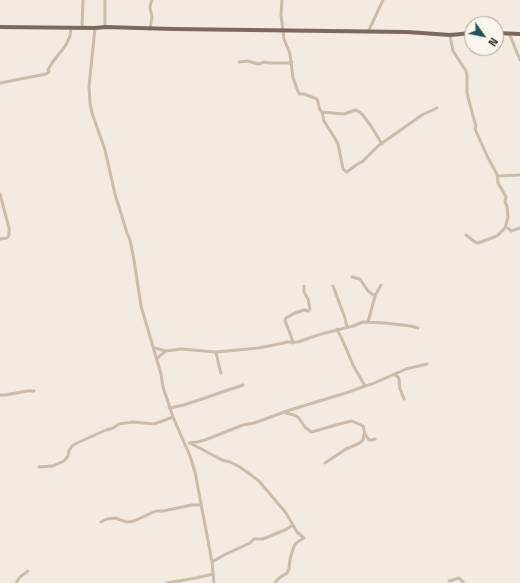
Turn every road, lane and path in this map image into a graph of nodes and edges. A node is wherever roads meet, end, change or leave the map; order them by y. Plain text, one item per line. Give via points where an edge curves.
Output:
1 (83, 0) edge
2 (105, 0) edge
3 (152, 0) edge
4 (282, 0) edge
5 (383, 0) edge
6 (0, 27) edge
7 (105, 27) junction
8 (71, 28) junction
9 (82, 28) junction
10 (95, 28) junction
11 (150, 29) junction
12 (283, 31) junction
13 (368, 32) junction
14 (464, 34) edge
15 (504, 34) edge
16 (509, 34) junction
17 (520, 34) edge
18 (450, 35) junction
19 (520, 60) edge
20 (239, 62) dead end
21 (292, 62) junction
22 (0, 83) edge
23 (437, 108) dead end
24 (322, 112) junction
25 (382, 144) junction
26 (520, 174) edge
27 (498, 176) junction
28 (0, 194) edge
29 (505, 228) junction
30 (520, 228) edge
31 (466, 235) dead end
32 (0, 239) edge
33 (352, 277) dead end
34 (381, 285) dead end
35 (304, 286) dead end
36 (334, 286) dead end
37 (375, 296) junction
38 (368, 322) junction
39 (347, 327) junction
40 (418, 328) dead end
41 (337, 330) junction
42 (293, 343) junction
43 (154, 348) junction
44 (166, 351) junction
45 (216, 352) junction
46 (157, 358) junction
47 (427, 364) dead end
48 (221, 373) dead end
49 (394, 375) junction
50 (243, 385) dead end
51 (365, 386) junction
52 (34, 391) dead end
53 (0, 395) edge
54 (404, 399) dead end
55 (169, 408) junction
56 (284, 412) junction
57 (173, 417) junction
58 (364, 430) junction
59 (375, 439) dead end
60 (184, 441) junction
61 (189, 443) junction
62 (325, 463) dead end
63 (39, 467) dead end
64 (201, 505) junction
65 (101, 522) dead end
66 (293, 524) junction
67 (212, 562) junction
68 (28, 571) dead end
69 (213, 574) junction
70 (449, 581) dead end
71 (16, 583) edge
72 (167, 583) edge
73 (214, 583) edge
74 (275, 583) edge
75 (464, 583) edge

1 - 9 street
2 - 7 street
3 - 11 street
4 - 12 street
5 - 13 street
6 - 8 main road
7 - 10 main road
7 - 11 main road
8 - 9 main road
8 - 22 street via 66,45 52,63 49,72
9 - 10 main road
10 - 43 street via 89,86 90,103 130,240 140,306
11 - 12 main road
12 - 13 main road
12 - 21 street
13 - 18 main road
14 - 18 main road
15 - 16 main road
16 - 17 main road
16 - 19 street
18 - 27 street via 453,51 466,71 467,93 475,129
20 - 21 street
21 - 24 street via 293,78 299,94 316,98
23 - 25 street via 422,115
24 - 25 street via 344,114 358,111
24 - 25 street via 324,122 338,144 343,169 347,172
26 - 27 street
27 - 29 street via 506,198 508,217
28 - 32 street via 9,228 7,238
29 - 30 street via 511,231
29 - 31 street via 496,236 478,243
33 - 37 street via 360,279
34 - 37 street
35 - 42 street via 310,309 286,318
36 - 39 street
37 - 38 street
38 - 39 street
38 - 40 street
39 - 41 street
41 - 42 street
41 - 51 street
42 - 45 street
43 - 44 street
43 - 46 street
44 - 45 street via 181,349
44 - 46 street
45 - 48 street
46 - 55 street
47 - 49 street
49 - 51 street
49 - 54 street via 399,379
50 - 55 street
51 - 56 street
52 - 53 street
55 - 57 street
56 - 58 street via 298,417 312,432 352,421 362,424
56 - 61 street
57 - 60 street
57 - 63 street via 154,424 119,424 72,446 64,461 53,466
58 - 59 street via 369,440
58 - 62 street via 360,443
60 - 61 street
60 - 64 street via 195,472
61 - 66 street via 240,467 259,482
64 - 65 street via 156,510 134,522 115,518
64 - 67 street
66 - 67 street via 263,539 254,539
66 - 74 street via 304,538 294,546 287,574
67 - 69 street
68 - 71 street
69 - 72 street
69 - 73 street
70 - 75 street via 459,578

